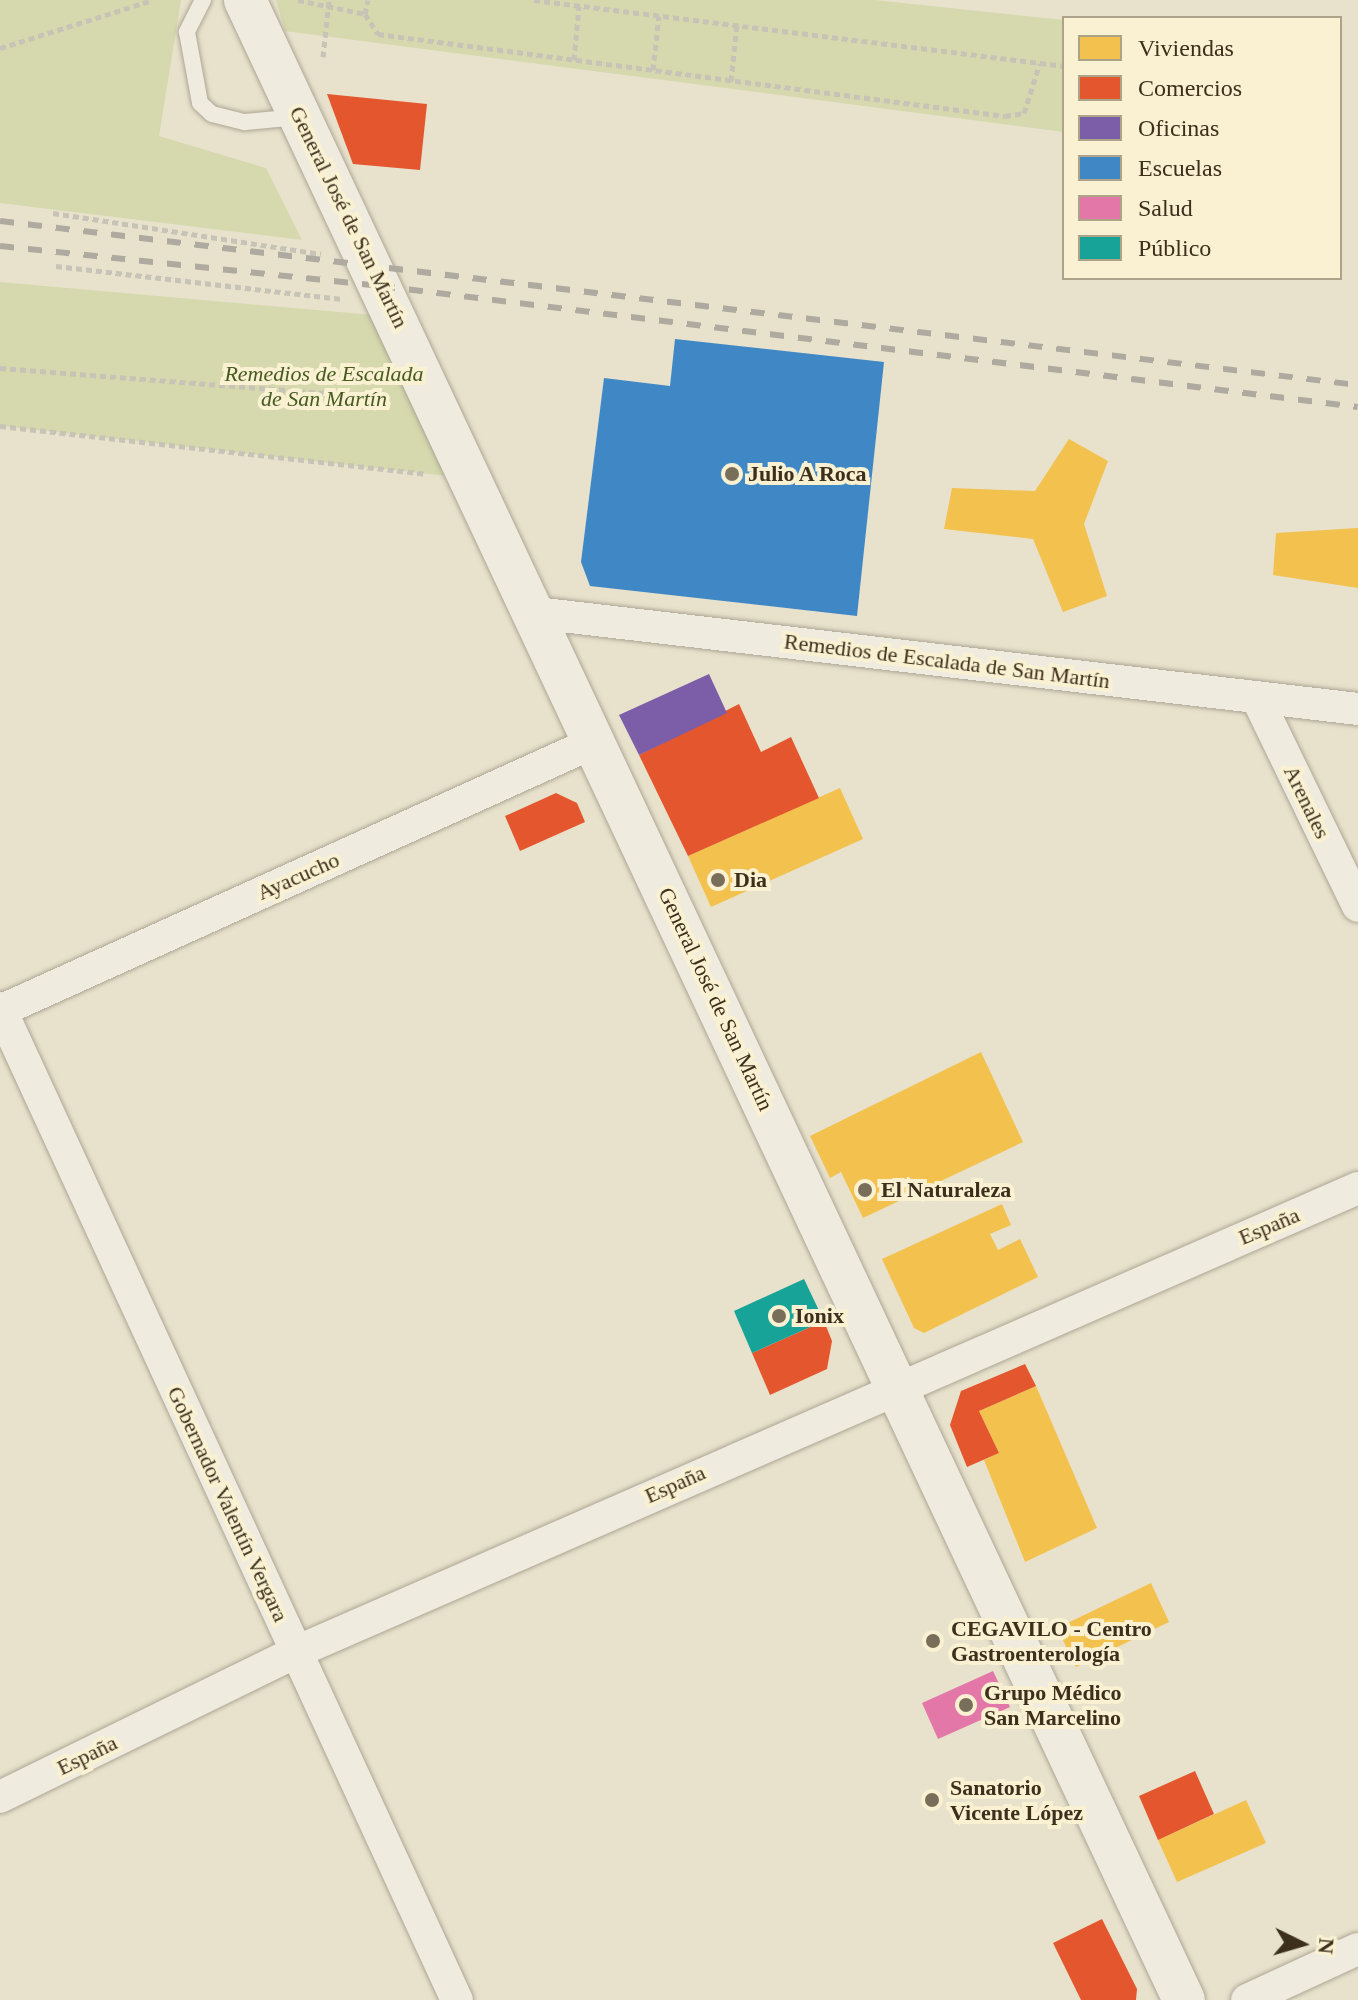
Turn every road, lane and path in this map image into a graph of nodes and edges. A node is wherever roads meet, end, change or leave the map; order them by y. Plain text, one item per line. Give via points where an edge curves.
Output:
1 (153, 0) edge
2 (203, 0) edge
3 (245, 0) edge
4 (298, 0) edge
5 (368, 0) edge
6 (534, 0) edge
7 (329, 3) edge
8 (579, 6) junction
9 (365, 14) junction
10 (659, 16) junction
11 (737, 25) junction
12 (0, 48) edge
13 (323, 57) dead end
14 (574, 60) junction
15 (1040, 63) junction
16 (1062, 66) edge
17 (653, 71) junction
18 (731, 81) junction
19 (300, 116) junction
20 (53, 213) dead end
21 (369, 261) junction
22 (56, 266) dead end
23 (390, 305) junction
24 (0, 368) edge
25 (436, 401) junction
26 (0, 426) edge
27 (474, 479) junction
28 (536, 613) junction
29 (1257, 698) junction
30 (1358, 709) edge
31 (597, 741) junction
32 (1358, 906) edge
33 (0, 1010) edge
34 (1358, 1188) edge
35 (895, 1387) junction
36 (296, 1652) junction
37 (0, 1797) edge
38 (1358, 1949) edge
39 (457, 2000) edge
40 (1184, 2000) edge
41 (1247, 2000) edge

1 - 12 path
2 - 19 lane via 187,32 200,103 212,114 245,122
3 - 19 street, General José de San Martín
4 - 7 path
5 - 9 path
6 - 8 path
7 - 9 path
7 - 13 path
8 - 10 path
8 - 14 path
9 - 14 path via 378,34
10 - 11 path
10 - 17 path
11 - 15 path
11 - 18 path
14 - 17 path
15 - 16 path
15 - 18 path via 1024,113 1005,116
17 - 18 path
19 - 21 street, General José de San Martín
20 - 21 path
21 - 23 street, General José de San Martín
22 - 23 path
23 - 25 street, General José de San Martín
24 - 25 path
25 - 27 street, General José de San Martín
26 - 27 path
27 - 28 street, General José de San Martín
28 - 29 street, Remedios de Escalada de San Martín
28 - 31 street, General José de San Martín
29 - 30 street, Remedios de Escalada de San Martín
29 - 32 street, Arenales
31 - 33 street, Ayacucho
31 - 35 street, General José de San Martín
33 - 36 street, Gobernador Valentín Vergara
34 - 35 street, España
35 - 36 street, España
35 - 40 street, General José de San Martín
36 - 37 street, España
36 - 39 street, Gobernador Valentín Vergara
38 - 41 street

